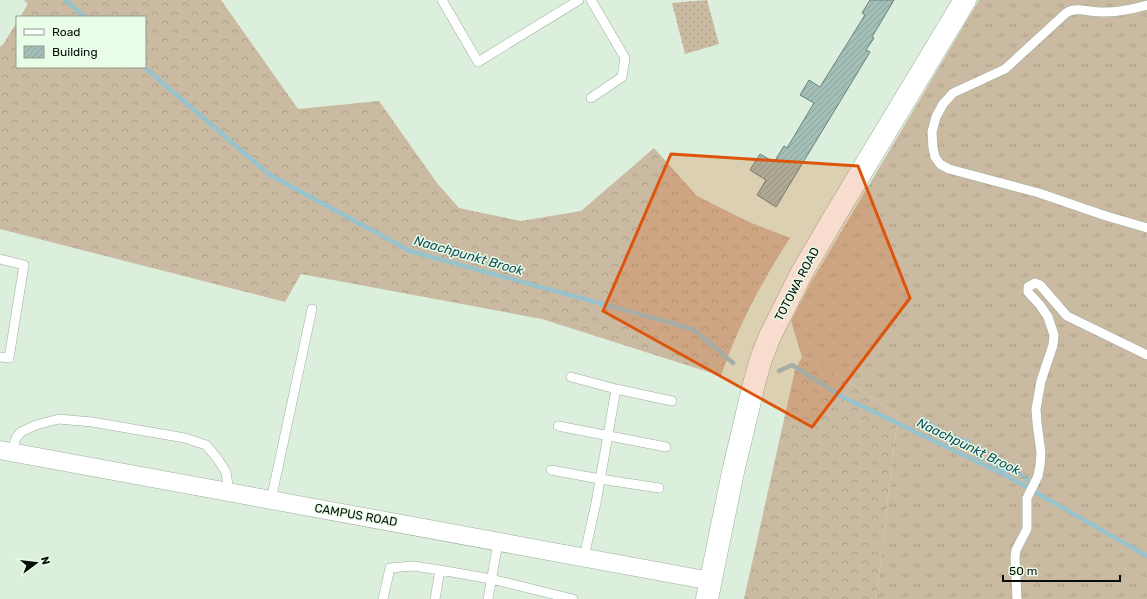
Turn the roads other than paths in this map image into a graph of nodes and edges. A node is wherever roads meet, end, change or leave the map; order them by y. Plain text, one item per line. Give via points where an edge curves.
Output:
1 (442, 0) edge
2 (579, 0) edge
3 (592, 0) edge
4 (965, 0) edge
5 (1147, 5) edge
6 (590, 98) dead end
7 (1147, 228) edge
8 (0, 259) edge
9 (312, 309) dead end
10 (1147, 355) edge
11 (0, 357) edge
12 (571, 377) dead end
13 (616, 389) junction
14 (672, 402) dead end
15 (558, 426) dead end
16 (608, 436) junction
17 (666, 447) dead end
18 (6, 451) edge
19 (551, 470) dead end
20 (600, 479) junction
21 (659, 488) dead end
22 (229, 492) junction
23 (271, 500) junction
24 (498, 542) junction
25 (584, 557) junction
26 (440, 570) junction
27 (491, 579) junction
28 (709, 590) edge
29 (540, 596) edge
30 (383, 599) edge
31 (435, 599) edge
32 (488, 599) edge
33 (573, 599) edge
34 (1017, 599) edge

1 - 2 lane via 478,62
3 - 6 lane via 625,58 622,76
4 - 28 main road, TOTOWA ROAD via 805,267 770,336 754,384
5 - 7 lane via 1102,12 1072,9 1005,69 953,93 936,117 932,132 935,157 940,164 950,169 1039,192
8 - 11 lane via 24,265 9,358
9 - 23 lane
10 - 34 lane via 1067,316 1040,285 1035,283 1028,287 1028,292 1048,317 1054,335 1036,409 1040,465 1038,476 1028,496 1026,529 1015,557
12 - 13 lane
13 - 14 lane
13 - 16 lane
15 - 16 lane
16 - 17 lane
16 - 20 lane
18 - 22 street, CAMPUS ROAD
18 - 22 lane via 21,432 59,419 185,438 206,445 217,458 226,472
19 - 20 lane
20 - 21 lane
20 - 25 lane
22 - 23 street, CAMPUS ROAD
23 - 24 street, CAMPUS ROAD
24 - 25 street, CAMPUS ROAD
24 - 27 lane
25 - 28 street, CAMPUS ROAD
26 - 27 lane
26 - 30 lane via 413,566 390,568
26 - 31 lane
27 - 29 lane
27 - 32 lane
29 - 33 lane

